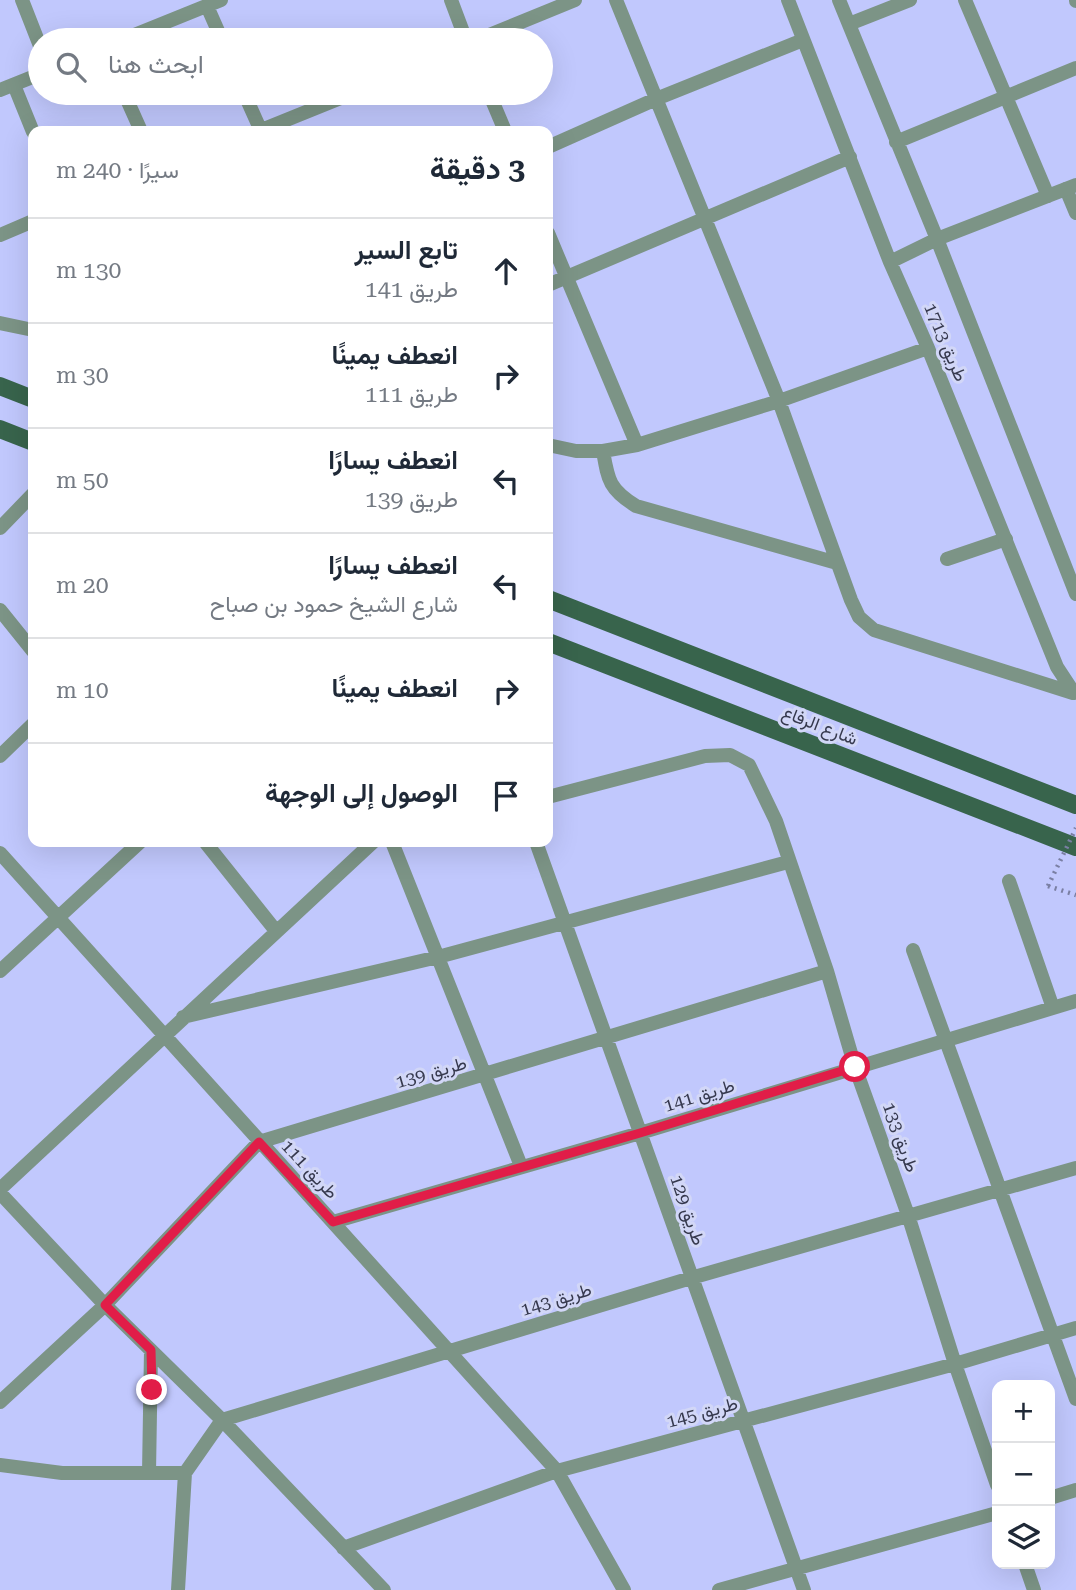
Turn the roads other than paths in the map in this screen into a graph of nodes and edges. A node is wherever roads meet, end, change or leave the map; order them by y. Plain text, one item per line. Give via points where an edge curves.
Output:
1 (22, 0) edge
2 (221, 0) edge
3 (451, 0) edge
4 (575, 0) edge
5 (615, 0) edge
6 (788, 0) edge
7 (839, 0) edge
8 (910, 0) edge
9 (965, 0) edge
10 (206, 6) junction
11 (849, 24) junction
12 (33, 28) edge
13 (152, 28) edge
14 (216, 28) edge
15 (462, 28) edge
16 (506, 28) edge
17 (803, 40) junction
18 (1076, 68) edge
19 (28, 79) edge
20 (7, 88) edge
21 (1006, 97) junction
22 (656, 99) junction
23 (129, 105) edge
24 (249, 105) edge
25 (324, 105) edge
26 (494, 105) edge
27 (29, 126) edge
28 (139, 126) edge
29 (258, 126) edge
30 (272, 126) edge
31 (503, 126) edge
32 (896, 142) junction
33 (553, 145) edge
34 (850, 157) junction
35 (1071, 187) edge
36 (1048, 196) junction
37 (1076, 213) edge
38 (705, 220) junction
39 (28, 223) edge
40 (0, 235) edge
41 (937, 239) junction
42 (553, 245) edge
43 (890, 262) junction
44 (566, 277) junction
45 (553, 283) edge
46 (0, 323) edge
47 (28, 329) edge
48 (928, 348) junction
49 (0, 386) edge
50 (28, 397) edge
51 (779, 401) junction
52 (0, 429) edge
53 (28, 440) edge
54 (637, 445) junction
55 (553, 446) edge
56 (603, 451) junction
57 (28, 499) edge
58 (0, 528) edge
59 (1006, 539) junction
60 (947, 559) dead end
61 (838, 563) junction
62 (1076, 594) edge
63 (553, 601) edge
64 (0, 610) edge
65 (553, 644) edge
66 (28, 645) edge
67 (1075, 694) edge
68 (28, 729) edge
69 (0, 756) edge
70 (553, 796) edge
71 (1076, 805) edge
72 (134, 847) edge
73 (209, 847) edge
74 (368, 847) edge
75 (394, 847) edge
76 (538, 847) edge
77 (1076, 847) edge
78 (0, 853) edge
79 (788, 862) junction
80 (1009, 881) dead end
81 (58, 916) junction
82 (565, 923) junction
83 (276, 931) junction
84 (913, 950) dead end
85 (438, 957) junction
86 (0, 971) edge
87 (827, 971) junction
88 (1076, 1001) edge
89 (1054, 1008) junction
90 (183, 1017) junction
91 (164, 1034) junction
92 (606, 1038) junction
93 (945, 1042) junction
94 (855, 1067) junction
95 (485, 1076) junction
96 (640, 1133) junction
97 (259, 1142) junction
98 (521, 1166) junction
99 (1076, 1168) edge
100 (0, 1191) edge
101 (999, 1191) junction
102 (908, 1215) junction
103 (333, 1222) junction
104 (691, 1278) junction
105 (105, 1305) junction
106 (1076, 1328) edge
107 (1053, 1335) junction
108 (151, 1350) junction
109 (447, 1351) junction
110 (955, 1364) junction
111 (1076, 1399) edge
112 (0, 1402) edge
113 (222, 1420) junction
114 (742, 1421) junction
115 (0, 1465) edge
116 (557, 1471) junction
117 (992, 1471) edge
118 (149, 1473) junction
119 (185, 1473) junction
120 (1076, 1490) edge
121 (1055, 1496) edge
122 (992, 1514) edge
123 (343, 1548) junction
124 (797, 1569) junction
125 (1026, 1569) edge
126 (178, 1590) edge
127 (384, 1590) edge
128 (624, 1590) edge
129 (719, 1590) edge
130 (804, 1590) edge
131 (1034, 1590) edge

1 - 12 street
2 - 10 street
3 - 15 street
4 - 16 street
5 - 22 street
6 - 17 street, طريق 1713
7 - 11 street, طريق 1713
8 - 11 street
9 - 21 street
10 - 13 street
10 - 14 street
11 - 32 street, طريق 1713
17 - 22 street
17 - 34 street, طريق 1713
18 - 21 street
19 - 20 street
20 - 27 street
21 - 32 street
21 - 36 street
22 - 33 street
22 - 38 street
23 - 28 street
24 - 29 street
25 - 30 street
26 - 31 street
32 - 41 street, طريق 1713
34 - 38 street
34 - 43 street, طريق 1713
35 - 36 street
35 - 37 street
36 - 41 street
38 - 44 street
38 - 51 street
39 - 40 street
41 - 43 street
41 - 62 street, طريق 1713
42 - 44 street
43 - 48 street, طريق 1713
44 - 45 street
44 - 54 street
46 - 47 street
48 - 51 street
48 - 59 street, طريق 1713
49 - 50 main road
51 - 54 street
51 - 61 street
52 - 53 main road
54 - 56 street
55 - 56 street
56 - 61 street via 609,482 636,506
57 - 58 street
59 - 60 street
59 - 67 street, طريق 1713 via 1057,667
61 - 67 street via 859,617 874,630
63 - 71 main road, شارع الرفاع
64 - 66 street
65 - 77 main road, شارع الرفاع
68 - 69 street
70 - 79 street, طريق 133 via 705,756 730,755 749,765 776,821
72 - 81 street
73 - 83 street
74 - 83 street
75 - 85 street
76 - 82 street, طريق 129
78 - 81 street, طريق 111
79 - 82 street
79 - 87 street, طريق 133
80 - 89 street
81 - 86 street
81 - 91 street, طريق 111
82 - 85 street
82 - 92 street, طريق 129
83 - 90 street
84 - 93 street
85 - 90 street
85 - 95 street
87 - 92 street, طريق 139
87 - 94 street, طريق 133
88 - 89 street, طريق 141
89 - 93 street, طريق 141
90 - 91 street
91 - 97 street, طريق 111
91 - 100 street
92 - 95 street, طريق 139
92 - 96 street, طريق 129
93 - 94 street, طريق 141
93 - 101 street
94 - 96 street, طريق 141
94 - 102 street, طريق 133
95 - 97 street, طريق 139
95 - 98 street
96 - 98 street, طريق 141
96 - 104 street, طريق 129
97 - 103 street, طريق 111
97 - 105 street
98 - 103 street, طريق 141
99 - 101 street, طريق 143
100 - 105 street
101 - 102 street, طريق 143
101 - 107 street
102 - 104 street, طريق 143
102 - 110 street, طريق 133
103 - 109 street, طريق 111
104 - 109 street, طريق 143
104 - 114 street, طريق 129
105 - 108 street
105 - 112 street
106 - 107 street, طريق 145
107 - 110 street, طريق 145
107 - 111 street
108 - 113 street
108 - 118 street
109 - 113 street, طريق 143
109 - 116 street, طريق 111
110 - 114 street, طريق 145
110 - 117 street, طريق 133
113 - 119 street
113 - 123 street
114 - 116 street, طريق 145
114 - 124 street, طريق 129
115 - 118 street via 62,1473
116 - 123 street, طريق 145
116 - 128 street, طريق 111
118 - 119 street
119 - 126 street
120 - 121 street
122 - 124 street
123 - 127 street
124 - 129 street
124 - 130 street, طريق 129
125 - 131 street

